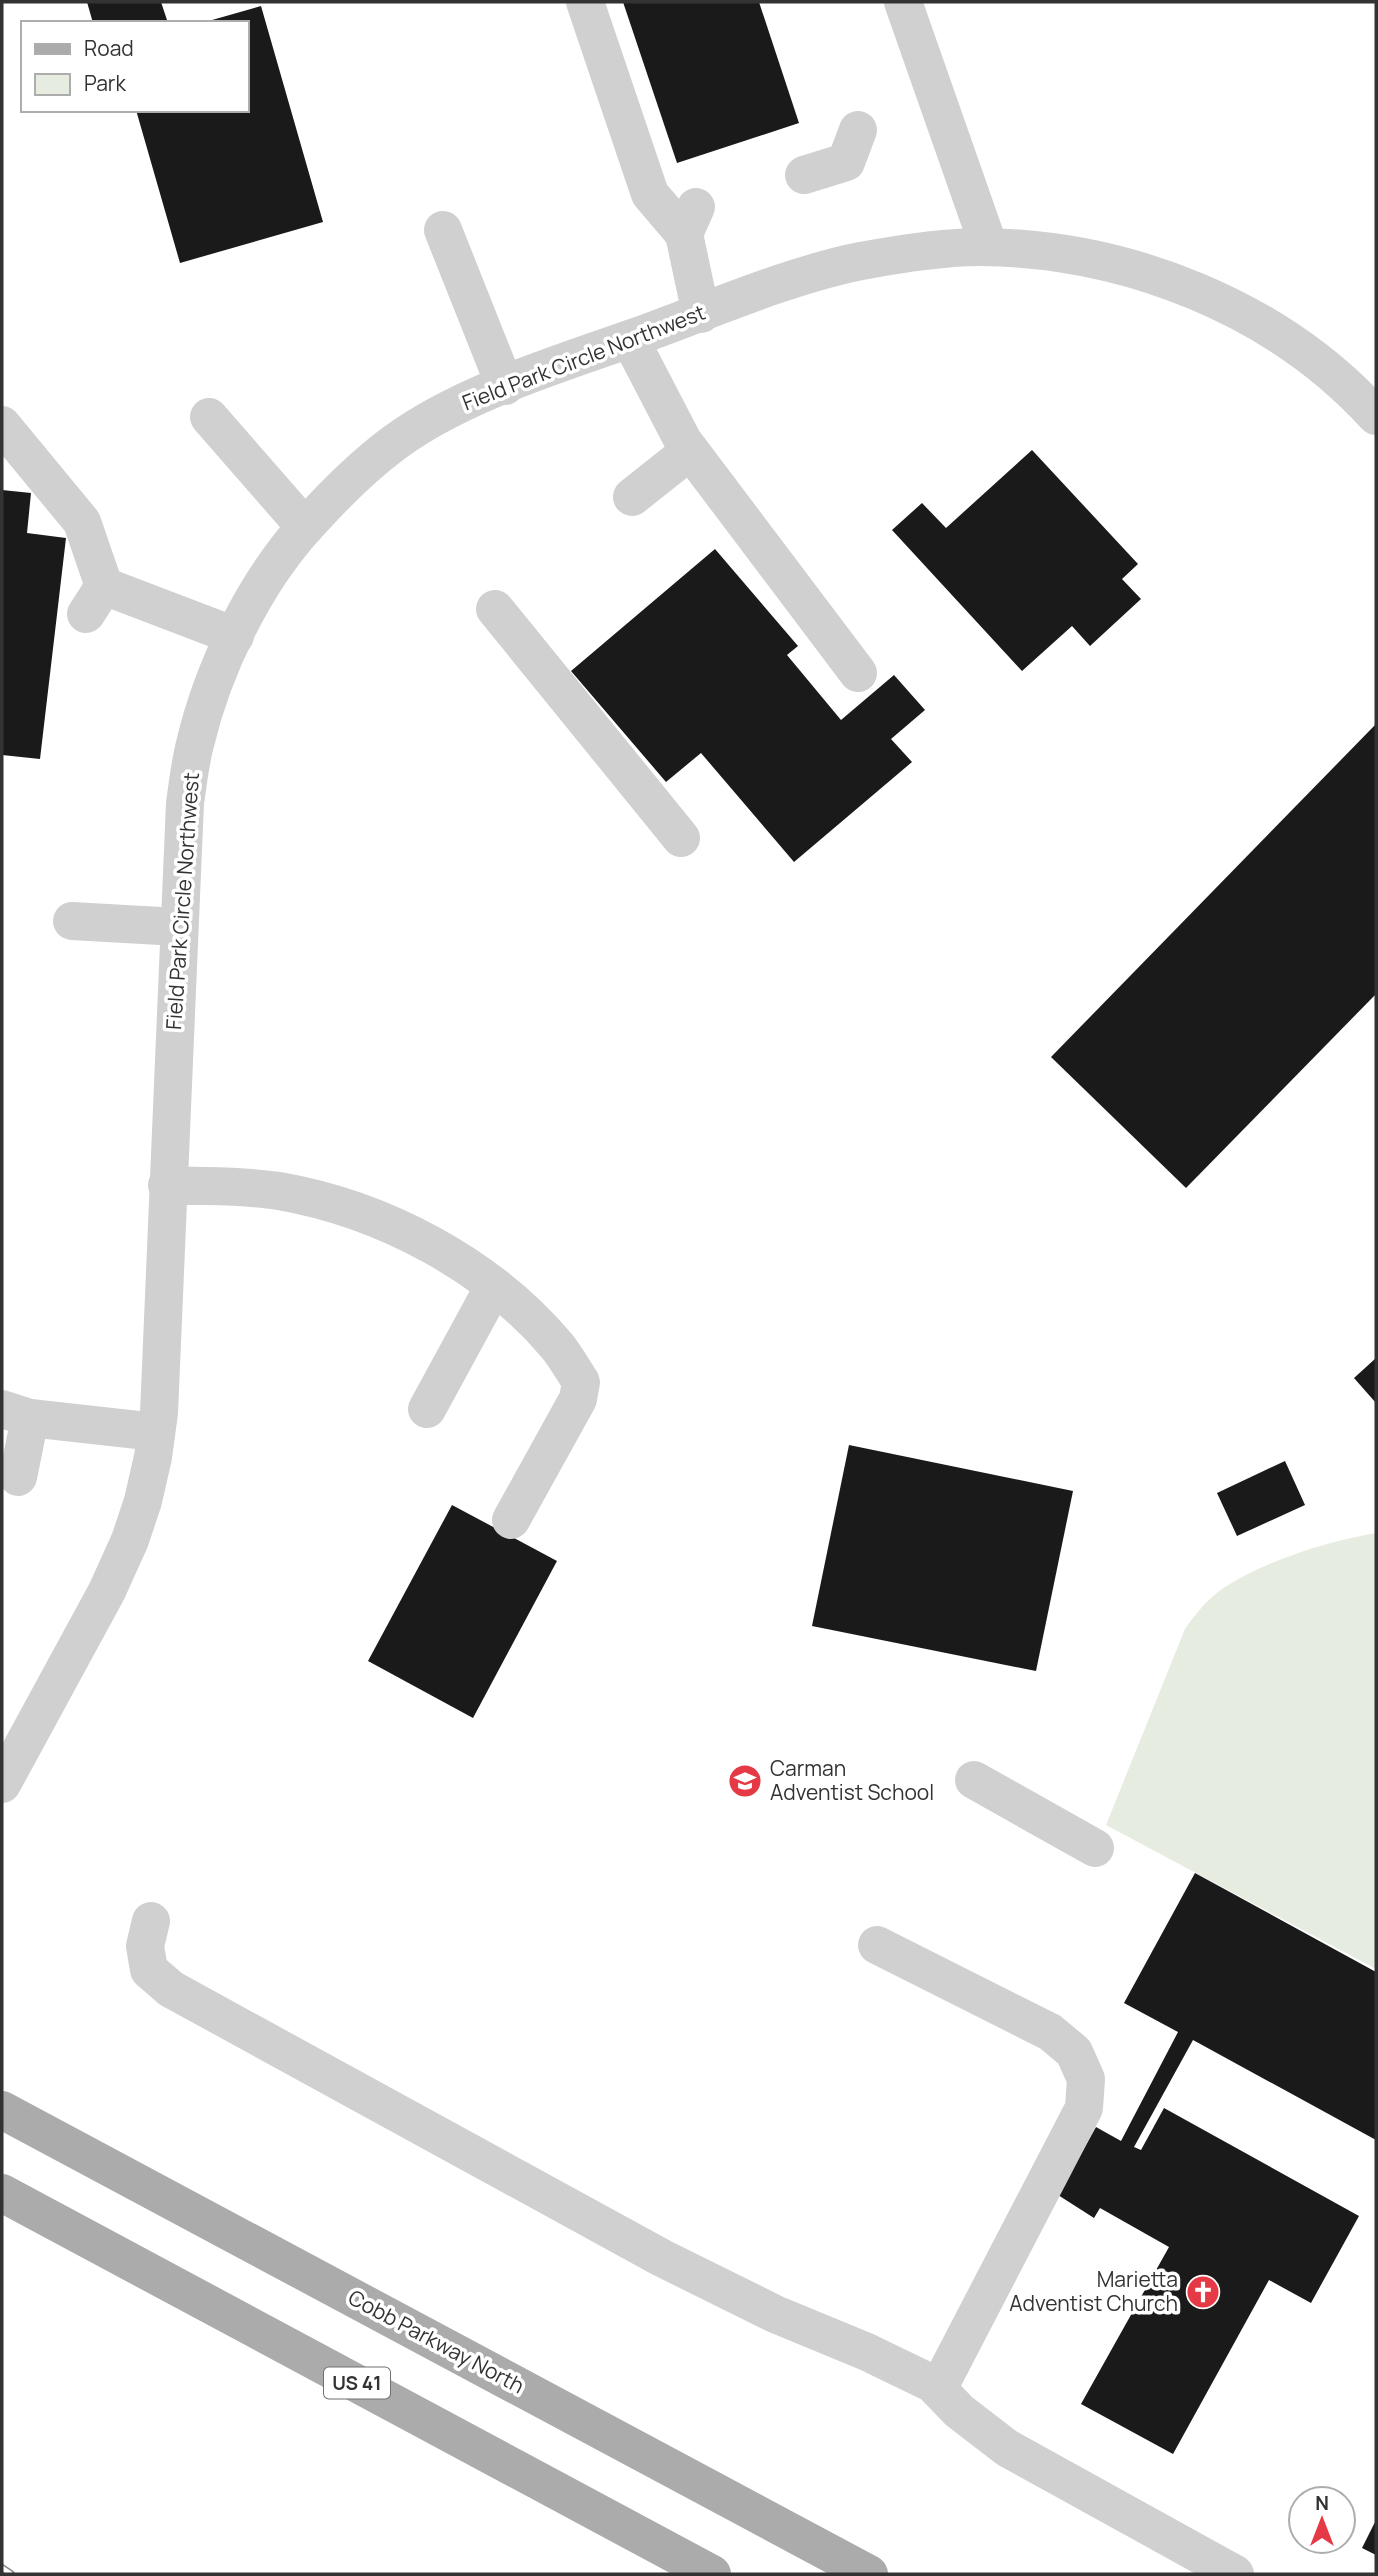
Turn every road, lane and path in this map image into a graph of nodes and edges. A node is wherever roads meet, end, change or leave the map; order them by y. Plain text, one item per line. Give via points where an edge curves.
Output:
1 (585, 2) edge
2 (903, 2) edge
3 (858, 130) dead end
4 (804, 175) dead end
5 (443, 230) dead end
6 (989, 247) junction
7 (701, 314) junction
8 (630, 339) junction
9 (505, 386) junction
10 (1376, 415) edge
11 (209, 417) dead end
12 (2, 425) edge
13 (690, 451) junction
14 (632, 497) dead end
15 (305, 527) junction
16 (495, 608) dead end
17 (235, 636) junction
18 (858, 673) dead end
19 (681, 838) dead end
20 (72, 921) dead end
21 (178, 927) junction
22 (167, 1185) junction
23 (494, 1286) junction
24 (427, 1409) dead end
25 (16, 1414) edge
26 (156, 1432) junction
27 (18, 1477) dead end
28 (511, 1520) dead end
29 (974, 1780) dead end
30 (2, 1784) edge
31 (1095, 1849) dead end
32 (151, 1921) dead end
33 (877, 1945) dead end
34 (2, 2110) edge
35 (2, 2193) edge
36 (938, 2389) junction
37 (712, 2574) edge
38 (869, 2574) edge
39 (1235, 2574) edge

1 - 7 street via 650,194 690,221
2 - 6 street
3 - 4 street via 846,162
5 - 9 street
6 - 7 street, Field Park Circle Northwest via 858,262
6 - 10 street, Field Park Circle Northwest via 1093,259 1147,272 1201,293 1254,319 1305,353 1351,388
7 - 8 street, Field Park Circle Northwest
8 - 9 street, Field Park Circle Northwest
8 - 13 street
9 - 15 street, Field Park Circle Northwest via 394,443
11 - 15 street
12 - 17 street via 82,522 95,600
13 - 14 street
13 - 18 street
15 - 17 street, Field Park Circle Northwest via 268,576
16 - 19 street
17 - 21 street, Field Park Circle Northwest via 212,687 195,744 185,803
20 - 21 street
21 - 22 street, Field Park Circle Northwest
22 - 23 street via 276,1191 323,1200 418,1238
22 - 26 street, Field Park Circle Northwest
23 - 24 street
23 - 28 street via 559,1348 581,1382 578,1399
25 - 26 street
25 - 27 street
26 - 30 street, Field Park Circle Northwest via 143,1501 130,1540
29 - 31 street
32 - 36 street via 145,1946 149,1970 171,1989 662,2258
33 - 36 street via 1050,2032 1074,2052 1086,2079 1084,2108
34 - 38 main road, Cobb Parkway North
35 - 37 main road, US 41
36 - 39 street via 1007,2448

